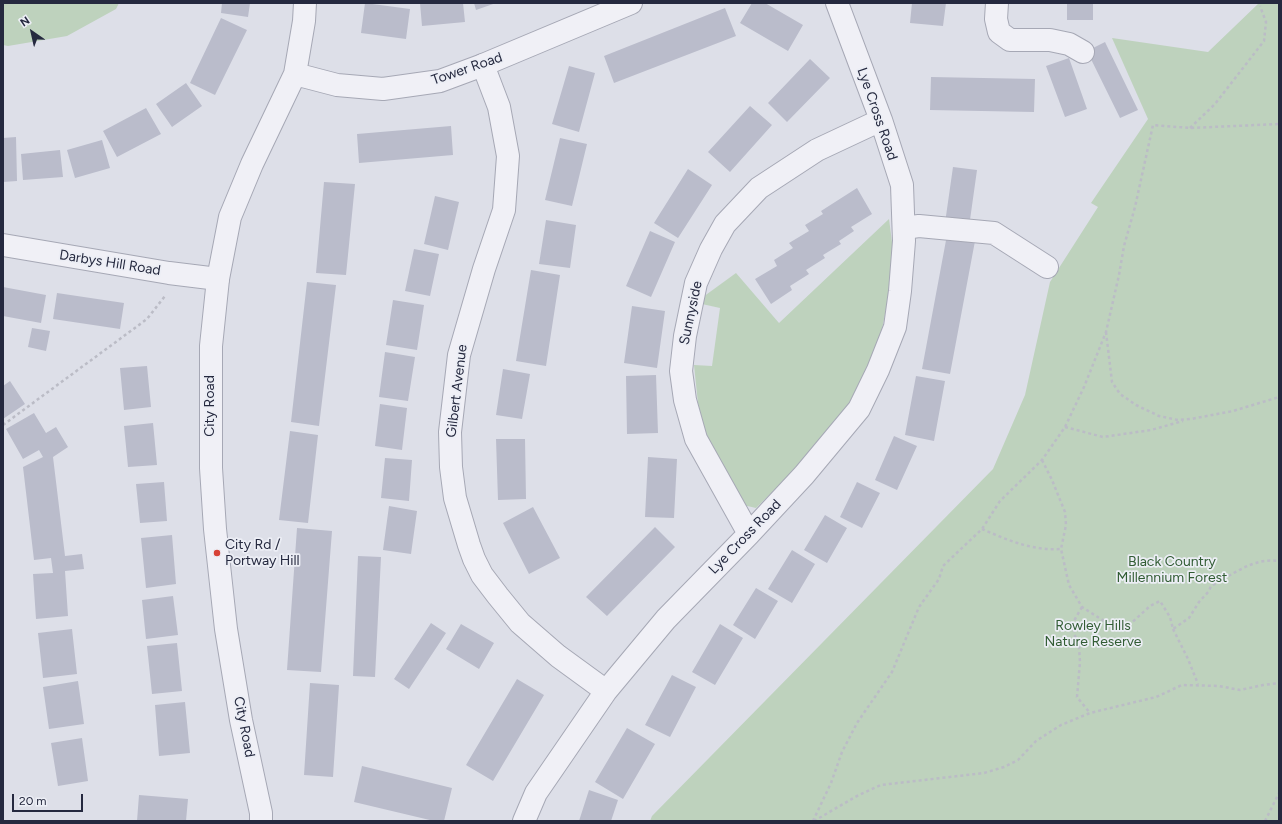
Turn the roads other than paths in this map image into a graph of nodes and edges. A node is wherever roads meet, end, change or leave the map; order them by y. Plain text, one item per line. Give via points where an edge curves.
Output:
1 (305, 3) edge
2 (631, 3) edge
3 (836, 3) edge
4 (997, 3) edge
5 (1083, 52) dead end
6 (483, 65) junction
7 (295, 74) junction
8 (881, 120) junction
9 (904, 228) junction
10 (3, 245) edge
11 (1047, 267) dead end
12 (218, 279) junction
13 (749, 534) junction
14 (606, 691) junction
15 (261, 821) edge
16 (524, 821) edge

1 - 7 street, City Road
2 - 6 street, Tower Road
3 - 8 street, Lye Cross Road
4 - 5 street via 996,19 999,32 1010,40 1050,40 1069,44
6 - 7 street, Tower Road via 440,81 383,89 337,85
6 - 14 street, Gilbert Avenue via 498,106 508,156 504,210 459,355 450,432 455,498 474,559 498,596 520,623 558,656
7 - 12 street, City Road via 230,217
8 - 9 street, Lye Cross Road via 902,184
8 - 13 street, Sunnyside via 817,150 759,188 725,224 696,282 681,372 685,400 696,439
9 - 11 street via 919,226 994,233
9 - 13 street, Lye Cross Road via 895,327 859,409 804,475
10 - 12 street, Darbys Hill Road
12 - 15 street, City Road via 210,368 211,468 215,529 226,629
13 - 14 street, Lye Cross Road via 666,619
14 - 16 street, Lye Cross Road via 536,793

